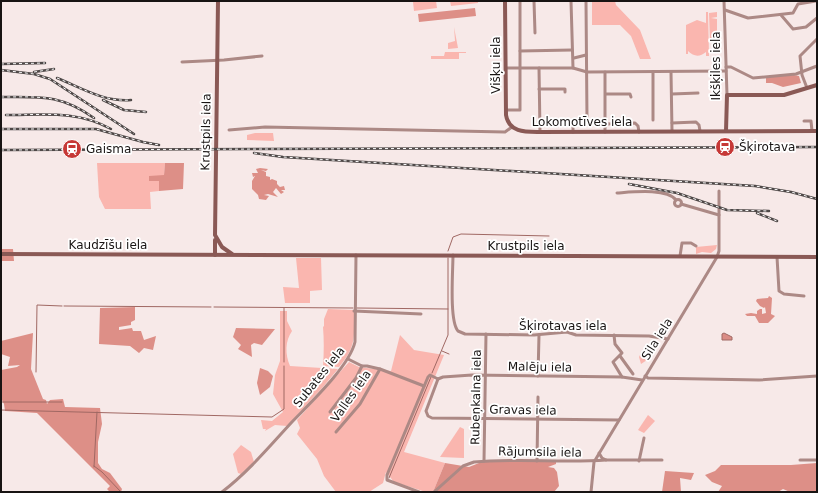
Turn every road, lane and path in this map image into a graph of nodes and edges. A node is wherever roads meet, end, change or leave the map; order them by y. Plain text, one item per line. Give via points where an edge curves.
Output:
1 (218, 1) edge
2 (505, 1) edge
3 (520, 1) edge
4 (534, 1) edge
5 (571, 1) edge
6 (586, 1) edge
7 (724, 1) edge
8 (816, 1) edge
9 (725, 10) junction
10 (781, 15) junction
11 (817, 18) edge
12 (535, 33) dead end
13 (817, 39) edge
14 (572, 50) junction
15 (520, 51) junction
16 (586, 55) junction
17 (262, 56) dead end
18 (574, 58) junction
19 (218, 60) junction
20 (182, 62) dead end
21 (816, 66) edge
22 (726, 67) junction
23 (506, 68) junction
24 (520, 68) junction
25 (539, 68) junction
26 (574, 68) junction
27 (817, 70) edge
28 (726, 71) junction
29 (587, 72) junction
30 (605, 72) junction
31 (653, 72) junction
32 (671, 72) junction
33 (801, 72) junction
34 (817, 85) edge
35 (807, 88) junction
36 (539, 89) junction
37 (565, 92) dead end
38 (698, 93) dead end
39 (606, 94) junction
40 (672, 94) junction
41 (727, 95) junction
42 (631, 96) dead end
43 (506, 110) junction
44 (653, 119) dead end
45 (587, 120) dead end
46 (804, 121) dead end
47 (540, 122) junction
48 (672, 123) junction
49 (606, 124) junction
50 (512, 127) junction
51 (229, 130) dead end
52 (672, 131) junction
53 (726, 131) junction
54 (812, 131) junction
55 (817, 131) edge
56 (540, 132) junction
57 (573, 132) junction
58 (605, 132) junction
59 (638, 132) junction
60 (700, 132) junction
61 (719, 191) dead end
62 (617, 193) dead end
63 (719, 215) junction
64 (215, 236) junction
65 (696, 246) dead end
66 (1, 254) edge
67 (234, 254) junction
68 (216, 255) junction
69 (356, 255) junction
70 (453, 255) junction
71 (680, 256) junction
72 (717, 257) junction
73 (777, 257) junction
74 (817, 257) edge
75 (804, 296) dead end
76 (354, 311) junction
77 (421, 314) dead end
78 (486, 334) junction
79 (539, 334) junction
80 (614, 335) junction
81 (668, 339) junction
82 (620, 356) junction
83 (348, 359) junction
84 (362, 366) junction
85 (380, 369) junction
86 (633, 374) dead end
87 (486, 376) junction
88 (538, 376) junction
89 (645, 376) junction
90 (817, 376) edge
91 (622, 378) junction
92 (438, 379) junction
93 (642, 380) junction
94 (424, 386) junction
95 (538, 397) dead end
96 (330, 412) dead end
97 (485, 418) junction
98 (538, 419) junction
99 (619, 420) junction
100 (336, 432) dead end
101 (644, 438) dead end
102 (599, 453) junction
103 (606, 460) junction
104 (662, 460) dead end
105 (800, 460) dead end
106 (817, 460) edge
107 (484, 461) junction
108 (537, 461) junction
109 (639, 461) junction
110 (594, 462) junction
111 (222, 492) edge
112 (419, 492) edge
113 (434, 492) edge
114 (591, 492) edge

1 - 19 street, Krustpils iela
2 - 23 street, Višķu iela
3 - 15 street
4 - 12 street
5 - 14 street
6 - 16 street
7 - 9 street, Ikšķiles iela
8 - 10 street via 801,2 793,14
9 - 10 street via 748,18
9 - 22 street, Ikšķiles iela
10 - 11 street via 793,29 806,27
13 - 33 street via 800,56
14 - 15 street
14 - 18 street
15 - 24 street
16 - 18 street
16 - 29 street
17 - 19 street
18 - 26 street
19 - 20 street
19 - 64 street, Krustpils iela
21 - 27 street
21 - 33 street
22 - 28 street, Ikšķiles iela
22 - 33 street via 753,78
23 - 24 street
23 - 43 street, Višķu iela
24 - 25 street
24 - 43 street via 520,110
25 - 26 street
25 - 36 street
26 - 29 street
28 - 32 street
28 - 41 street, Ikšķiles iela
29 - 30 street
29 - 45 street
30 - 31 street
30 - 39 street
31 - 32 street
31 - 44 street
32 - 40 street
33 - 35 street
34 - 35 street
35 - 41 street via 783,96
36 - 37 street via 565,89
36 - 47 street
38 - 40 street
39 - 42 street
39 - 49 street
40 - 48 street
41 - 53 street, Ikšķiles iela
43 - 50 street, Višķu iela via 507,121
46 - 54 street via 811,121
47 - 56 street
47 - 57 street via 570,122 573,125
48 - 52 street
48 - 60 street via 696,122
49 - 58 street
49 - 59 street via 635,123
50 - 51 street, Lokomotīves iela via 505,132 265,128
50 - 56 street, Lokomotīves iela via 520,131
52 - 59 street, Lokomotīves iela
52 - 60 street, Lokomotīves iela
53 - 54 street, Lokomotīves iela
53 - 60 street, Lokomotīves iela
54 - 55 street, Lokomotīves iela
56 - 57 street, Lokomotīves iela
57 - 58 street, Lokomotīves iela
58 - 59 street, Lokomotīves iela
61 - 63 street, Sila iela
62 - 63 street via 668,194 681,204
63 - 72 street, Sila iela
64 - 67 street via 222,247
64 - 68 street, Krustpils iela
65 - 71 street via 682,242
66 - 68 street, Kaudzīšu iela
67 - 68 street, Krustpils iela
67 - 69 street, Krustpils iela
69 - 70 street, Krustpils iela
69 - 76 street, Subates iela
70 - 71 street, Krustpils iela
70 - 78 street, Šķirotavas iela via 454,325 458,332 465,334
71 - 72 street, Krustpils iela
72 - 73 street, Krustpils iela
72 - 81 street, Sila iela
73 - 74 street, Krustpils iela
73 - 75 street via 779,291
76 - 77 street
76 - 83 street, Subates iela via 355,342
78 - 79 street, Šķirotavas iela
78 - 87 street, Rubeņkalna iela
79 - 80 street, Šķirotavas iela via 567,332 580,335
79 - 88 street
80 - 81 street, Šķirotavas iela
80 - 82 street via 615,344 622,353
81 - 89 street, Sila iela
82 - 86 street
82 - 91 street via 612,362
83 - 84 street
83 - 111 street, Subates iela via 257,460
84 - 85 street
84 - 96 street
85 - 94 street
85 - 100 street, Valles iela via 360,404
87 - 88 street, Malēju iela
87 - 92 street, Malēju iela via 462,375
87 - 97 street, Rubeņkalna iela
88 - 91 street, Malēju iela
89 - 90 street via 748,380
89 - 93 street, Sila iela
91 - 93 street, Malēju iela
92 - 94 street, Malēju iela via 430,375
92 - 97 street, Gravas iela via 426,411 428,416
93 - 99 street, Sila iela
94 - 112 street via 387,475 387,480
95 - 98 street
97 - 98 street, Gravas iela
97 - 107 street, Rubeņkalna iela
98 - 99 street, Gravas iela
98 - 108 street
99 - 102 street, Sila iela
101 - 109 street
102 - 103 street, Rājumsila iela
102 - 110 street, Sila iela
103 - 109 street, Rājumsila iela
103 - 110 street, Rājumsila iela
104 - 109 street, Rājumsila iela
105 - 106 street
107 - 108 street, Rājumsila iela
107 - 113 street, Rājumsila iela via 464,466
108 - 110 street, Rājumsila iela
110 - 114 street, Sila iela

